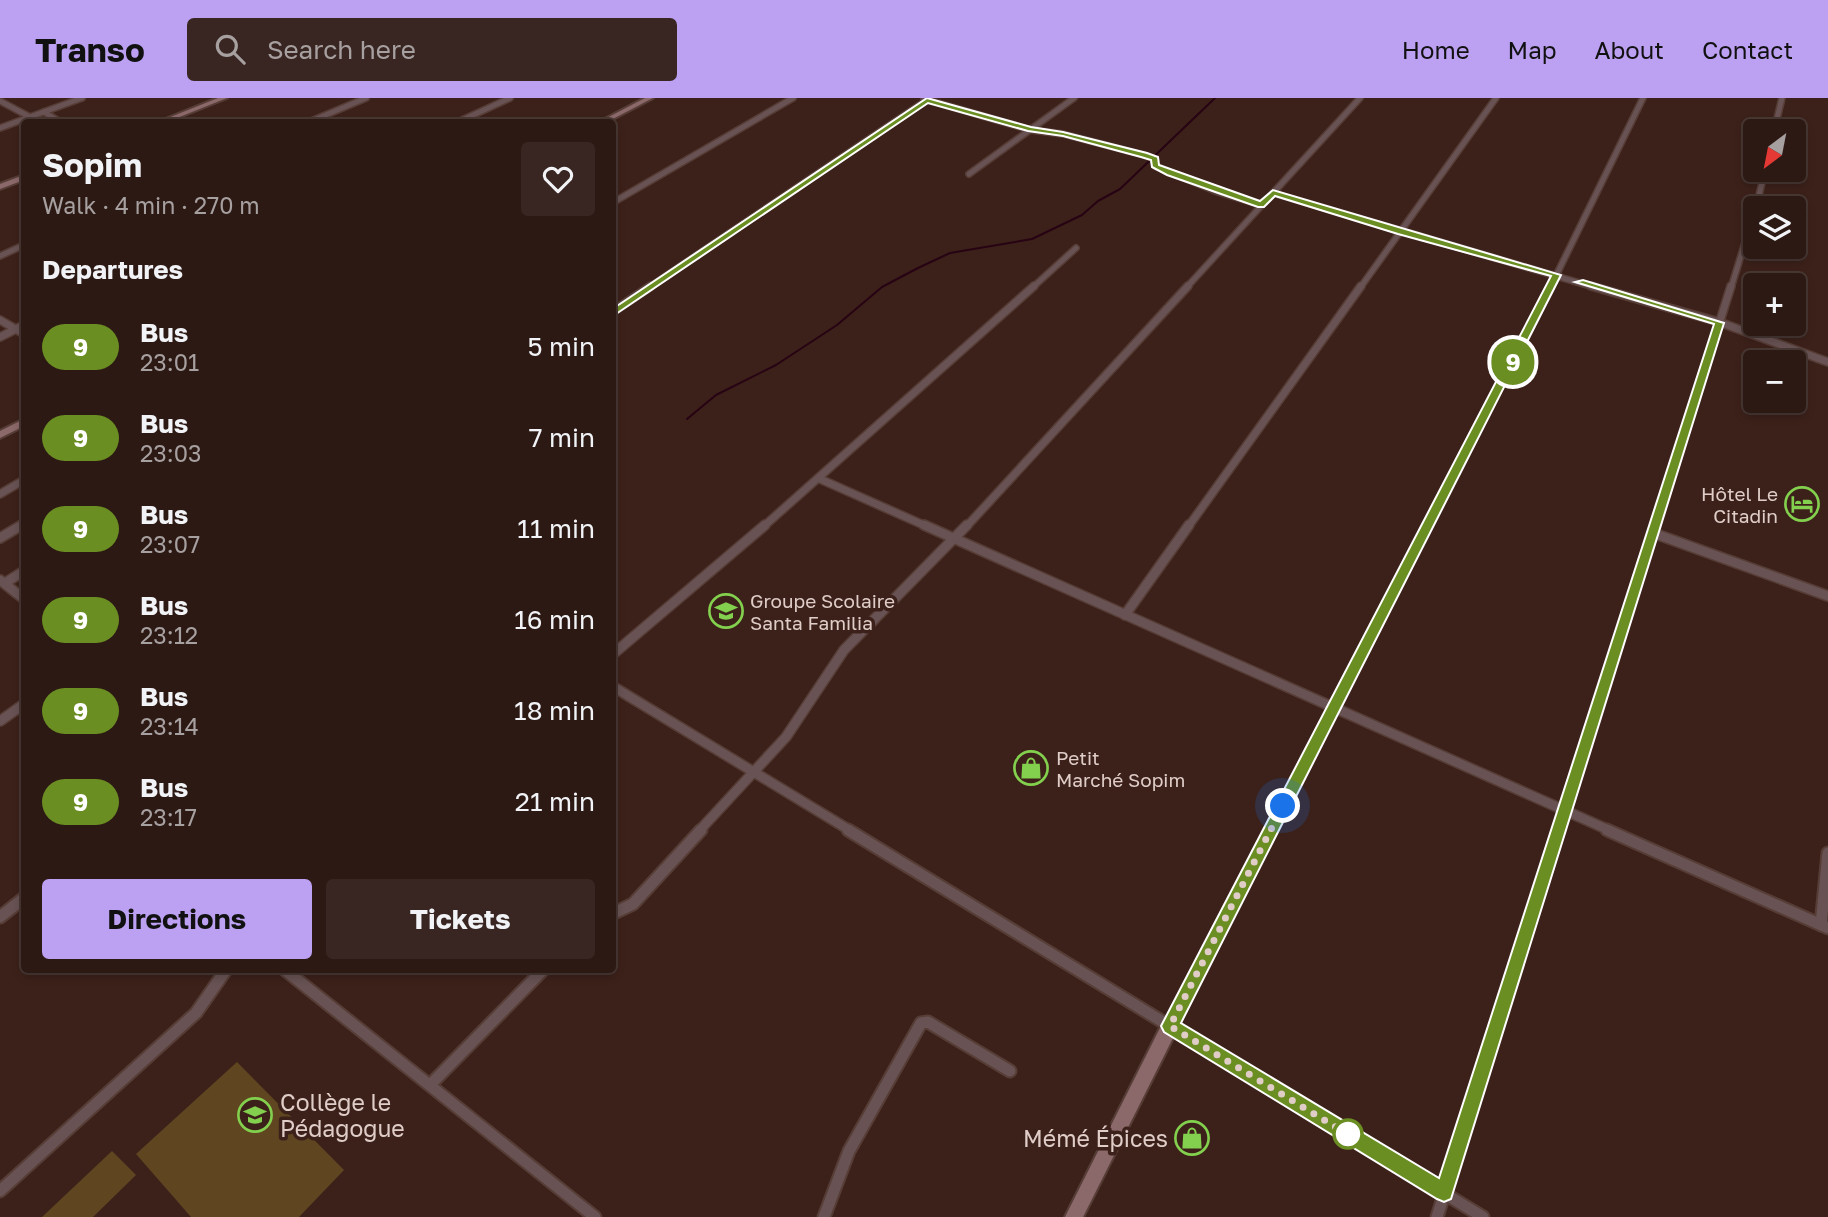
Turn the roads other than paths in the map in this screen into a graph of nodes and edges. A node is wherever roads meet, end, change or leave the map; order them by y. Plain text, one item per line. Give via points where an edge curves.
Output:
1 (82, 98) edge
2 (224, 98) edge
3 (366, 98) edge
4 (510, 98) edge
5 (650, 98) edge
6 (793, 98) edge
7 (1073, 98) edge
8 (1360, 98) edge
9 (1496, 98) edge
10 (1643, 98) edge
11 (1782, 98) edge
12 (926, 99) edge
13 (0, 101) edge
14 (44, 112) junction
15 (30, 117) junction
16 (25, 119) edge
17 (55, 119) edge
18 (170, 119) edge
19 (316, 119) edge
20 (464, 119) edge
21 (609, 119) edge
22 (1777, 119) edge
23 (21, 120) edge
24 (0, 128) edge
25 (1031, 130) junction
26 (970, 174) dead end
27 (21, 178) edge
28 (0, 187) edge
29 (1273, 193) junction
30 (616, 201) edge
31 (1261, 205) junction
32 (1401, 232) junction
33 (21, 246) edge
34 (1743, 247) edge
35 (1076, 248) dead end
36 (0, 256) edge
37 (1557, 275) junction
38 (616, 309) edge
39 (0, 320) edge
40 (1719, 323) junction
41 (21, 327) edge
42 (16, 329) junction
43 (21, 332) edge
44 (0, 337) edge
45 (1828, 362) edge
46 (21, 424) edge
47 (0, 435) edge
48 (820, 479) junction
49 (21, 482) edge
50 (0, 494) edge
51 (21, 526) edge
52 (1653, 533) junction
53 (0, 538) edge
54 (956, 539) junction
55 (21, 572) edge
56 (2, 581) edge
57 (1828, 596) edge
58 (21, 597) edge
59 (1125, 615) junction
60 (616, 652) edge
61 (616, 688) edge
62 (21, 706) edge
63 (1334, 708) junction
64 (15, 711) junction
65 (21, 717) edge
66 (0, 721) edge
67 (753, 774) junction
68 (1565, 811) junction
69 (1828, 853) edge
70 (21, 900) edge
71 (616, 912) edge
72 (0, 917) edge
73 (1824, 926) edge
74 (224, 973) edge
75 (289, 973) edge
76 (540, 973) edge
77 (1170, 1026) junction
78 (1010, 1071) dead end
79 (430, 1085) junction
80 (0, 1191) edge
81 (1444, 1192) junction
82 (595, 1217) edge
83 (824, 1217) edge
84 (1074, 1217) edge
85 (1437, 1217) edge
86 (1483, 1217) edge

1 - 14 street
2 - 18 street
3 - 19 street
4 - 20 street
5 - 21 street
6 - 30 street
7 - 25 street
8 - 29 street
9 - 32 street
10 - 37 street
11 - 22 street
12 - 25 street
12 - 38 street
13 - 15 street
14 - 15 street
14 - 17 street
15 - 16 street
23 - 24 street
25 - 26 street
25 - 31 street via 1144,155 1170,174
27 - 28 street
29 - 31 street
29 - 32 street
31 - 54 street
32 - 37 street
32 - 59 street
33 - 36 street
34 - 40 street
35 - 48 street
37 - 40 street
37 - 63 street
39 - 42 street
40 - 45 street
40 - 52 street
41 - 42 street
42 - 43 street
42 - 44 street
46 - 47 street
48 - 54 street
48 - 60 street
49 - 50 street
51 - 53 street
52 - 57 street
52 - 68 street
54 - 59 street
54 - 67 street via 844,650 786,737
55 - 56 street
56 - 58 street
59 - 63 street
61 - 67 street
62 - 64 street
63 - 68 street
63 - 77 street
64 - 65 street
64 - 66 street
67 - 71 street via 633,904
67 - 77 street
68 - 73 street
68 - 81 street
69 - 73 street
70 - 72 street
74 - 80 street via 196,1013
75 - 79 street
76 - 79 street
77 - 81 street
77 - 84 street
78 - 83 street via 928,1022 921,1023 849,1151
79 - 82 street
81 - 85 street
81 - 86 street

